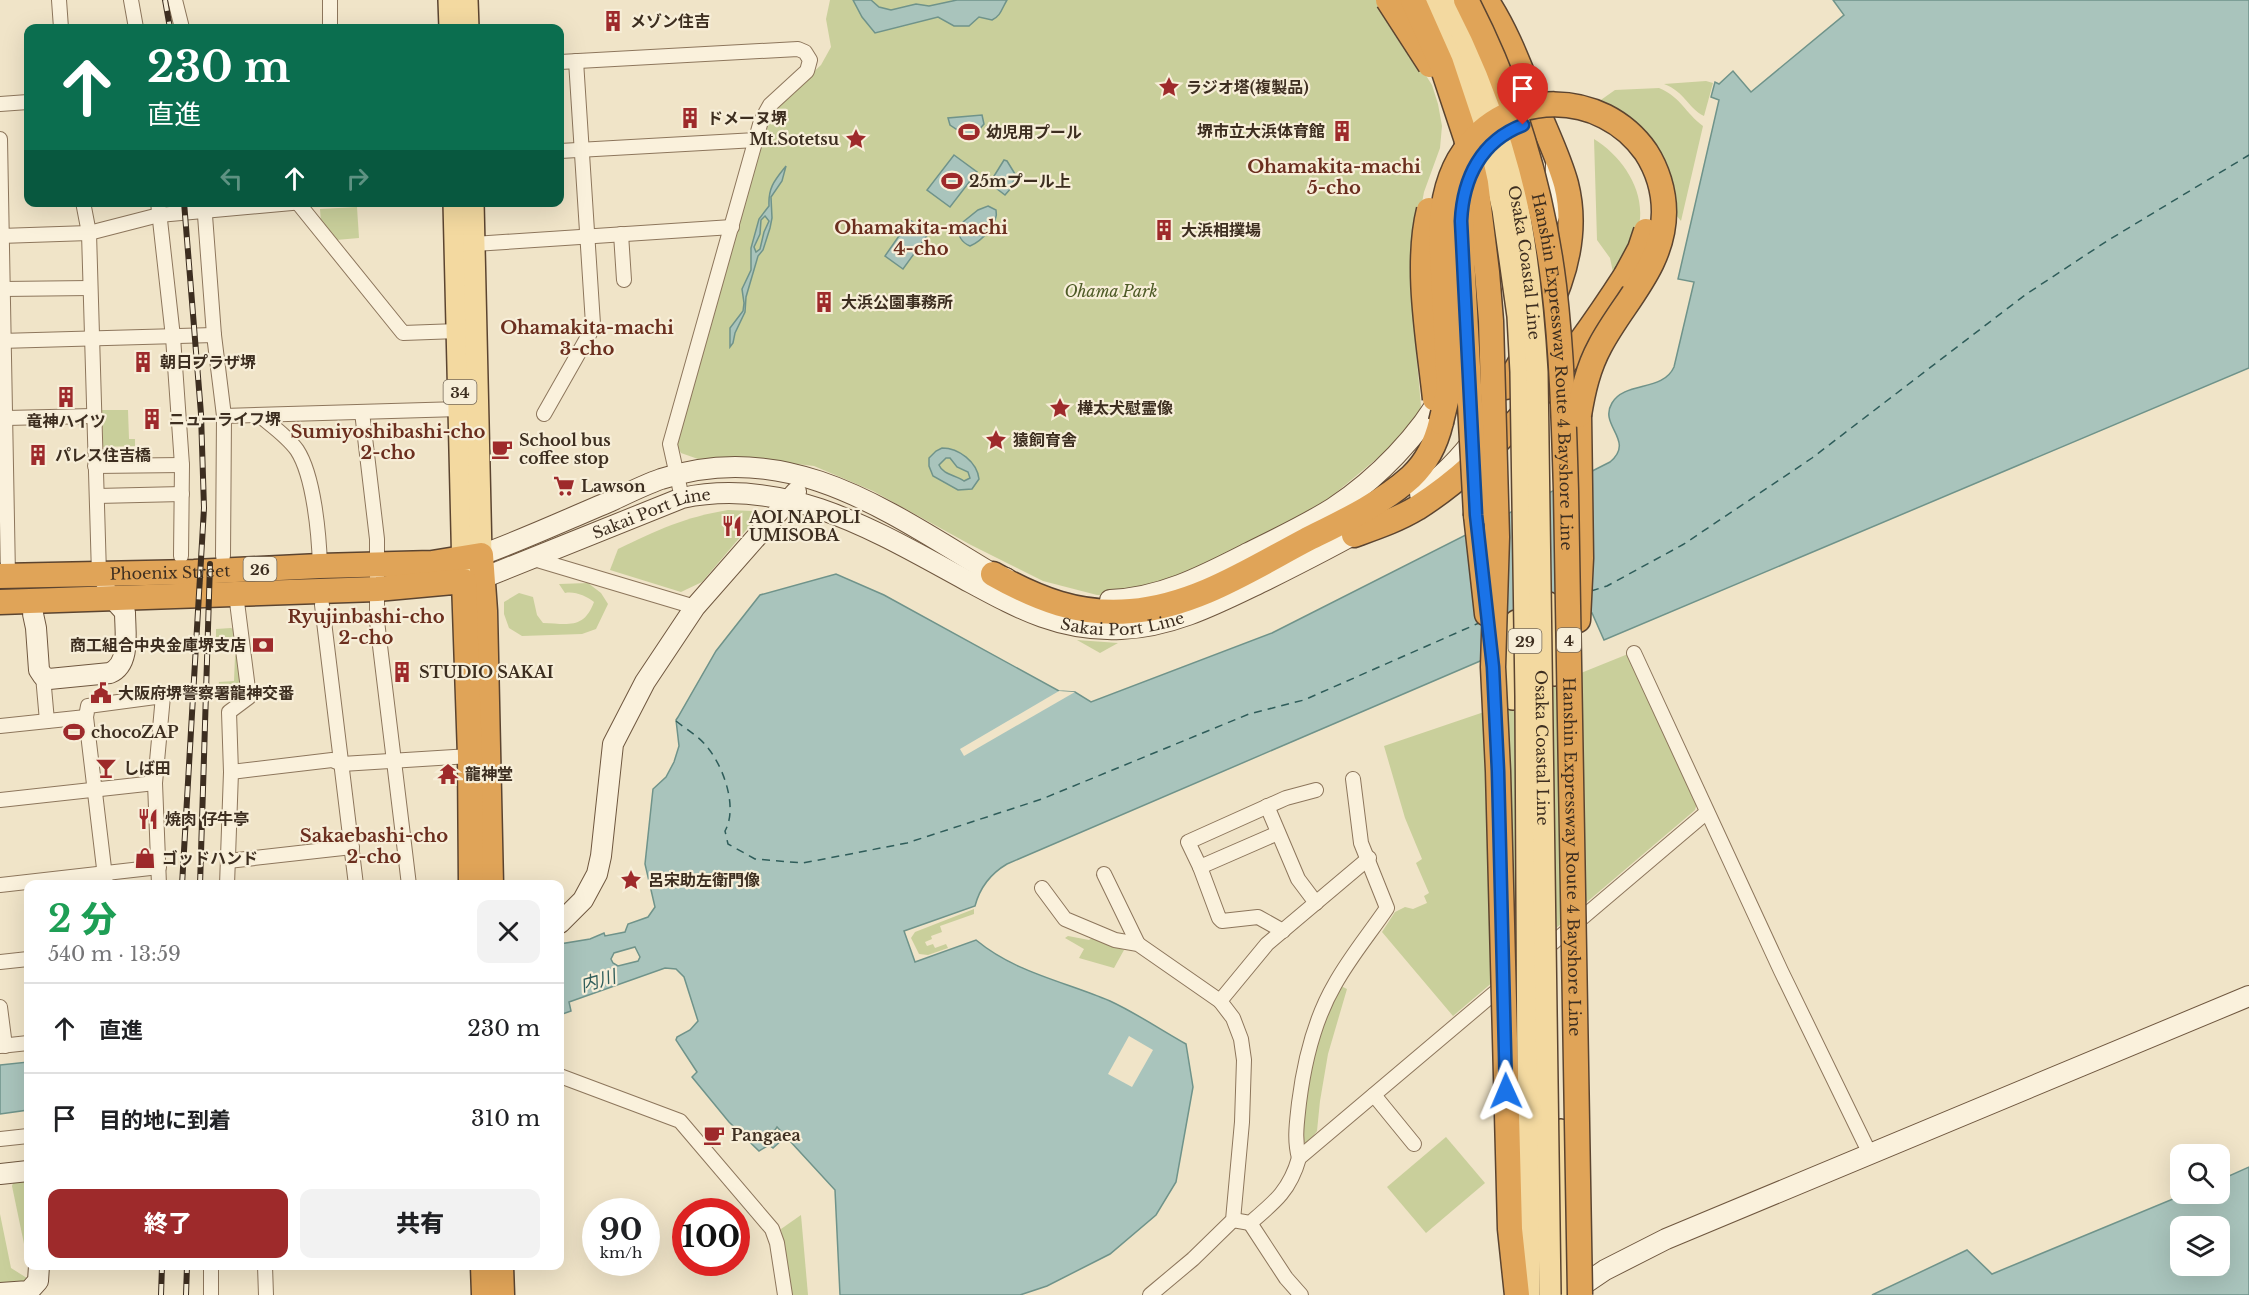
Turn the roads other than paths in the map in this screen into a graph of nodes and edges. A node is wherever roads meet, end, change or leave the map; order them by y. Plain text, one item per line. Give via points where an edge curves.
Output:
1 (59, 0) edge
2 (131, 0) edge
3 (176, 0) edge
4 (330, 0) edge
5 (449, 0) edge
6 (467, 0) edge
7 (1388, 0) edge
8 (1413, 0) edge
9 (1431, 0) edge
10 (1446, 0) edge
11 (1466, 0) edge
12 (1473, 0) edge
13 (1486, 0) edge
14 (61, 24) edge
15 (135, 24) edge
16 (181, 24) edge
17 (330, 24) edge
18 (450, 24) edge
19 (468, 24) edge
20 (576, 61) junction
21 (564, 62) edge
22 (24, 102) edge
23 (0, 105) edge
24 (0, 139) edge
25 (756, 140) junction
26 (582, 149) junction
27 (564, 151) edge
28 (1556, 157) junction
29 (84, 207) edge
30 (204, 207) edge
31 (301, 207) edge
32 (454, 207) edge
33 (473, 207) edge
34 (159, 209) edge
35 (732, 227) junction
36 (89, 233) junction
37 (621, 234) junction
38 (1, 236) edge
39 (587, 237) junction
40 (474, 244) junction
41 (1539, 244) junction
42 (1505, 248) junction
43 (624, 280) dead end
44 (90, 288) junction
45 (3, 289) junction
46 (458, 331) junction
47 (214, 335) junction
48 (173, 337) junction
49 (93, 339) junction
50 (2, 341) edge
51 (1506, 387) junction
52 (460, 409) junction
53 (362, 412) junction
54 (544, 414) dead end
55 (259, 415) junction
56 (93, 416) junction
57 (224, 416) junction
58 (6, 418) junction
59 (1441, 422) junction
60 (3, 445) edge
61 (1529, 455) junction
62 (182, 465) junction
63 (95, 466) junction
64 (772, 470) junction
65 (676, 475) junction
66 (810, 477) junction
67 (182, 494) junction
68 (97, 496) junction
69 (682, 498) junction
70 (789, 500) junction
71 (1354, 535) junction
72 (181, 556) junction
73 (223, 556) junction
74 (534, 559) junction
75 (378, 564) junction
76 (99, 566) junction
77 (320, 566) junction
78 (4, 568) edge
79 (473, 568) junction
80 (993, 574) junction
81 (37, 576) junction
82 (377, 596) junction
83 (237, 601) junction
84 (0, 602) edge
85 (120, 603) junction
86 (322, 605) junction
87 (32, 607) junction
88 (695, 607) junction
89 (0, 615) edge
90 (1634, 653) dead end
91 (1493, 667) junction
92 (43, 676) junction
93 (87, 712) junction
94 (47, 721) junction
95 (0, 726) edge
96 (470, 756) junction
97 (393, 761) junction
98 (342, 764) junction
99 (231, 772) junction
100 (1572, 778) junction
101 (1353, 779) dead end
102 (155, 783) junction
103 (95, 789) junction
104 (1316, 790) dead end
105 (0, 800) edge
106 (1267, 806) junction
107 (1707, 812) junction
108 (1278, 833) junction
109 (352, 848) junction
110 (1369, 858) junction
111 (228, 861) junction
112 (159, 867) junction
113 (1200, 867) junction
114 (1104, 874) dead end
115 (106, 879) edge
116 (88, 880) edge
117 (159, 880) edge
118 (227, 880) edge
119 (355, 880) edge
120 (408, 880) edge
121 (471, 880) edge
122 (491, 880) edge
123 (24, 884) edge
124 (0, 885) edge
125 (1042, 888) dead end
126 (1316, 903) junction
127 (564, 919) edge
128 (1282, 931) junction
129 (1138, 944) junction
130 (1537, 956) junction
131 (24, 959) edge
132 (0, 962) edge
133 (1496, 991) junction
134 (2249, 996) edge
135 (1220, 1001) junction
136 (0, 1007) edge
137 (24, 1043) edge
138 (2, 1046) edge
139 (564, 1078) edge
140 (1374, 1095) junction
141 (24, 1136) edge
142 (0, 1139) edge
143 (1414, 1144) dead end
144 (1870, 1154) junction
145 (1299, 1158) junction
146 (24, 1171) edge
147 (1499, 1173) junction
148 (0, 1174) edge
149 (1233, 1220) junction
150 (1250, 1222) junction
151 (1518, 1242) junction
152 (39, 1270) edge
153 (211, 1270) edge
154 (265, 1270) edge
155 (483, 1270) edge
156 (501, 1270) edge
157 (0, 1293) edge
158 (211, 1295) edge
159 (266, 1295) edge
160 (484, 1295) edge
161 (502, 1295) edge
162 (784, 1295) edge
163 (1150, 1295) edge
164 (1301, 1295) edge
165 (1507, 1295) edge
166 (1517, 1295) edge
167 (1529, 1295) edge
168 (1550, 1295) edge
169 (1569, 1295) edge
170 (1580, 1295) edge

1 - 14 street
2 - 15 street
3 - 16 street
4 - 17 street
5 - 18 main road
6 - 19 main road
7 - 59 highway, bridge via 1436,76 1450,117 1450,138 1428,215 1424,250 1427,326
8 - 91 highway, bridge via 1441,63 1466,138 1482,225 1493,376 1497,537
9 - 61 main road, Osaka Coastal Line / 29, bridge via 1482,126 1503,210 1518,315
10 - 61 main road, Osaka Coastal Line / 29, bridge via 1482,78 1506,148 1518,203 1535,334
11 - 100 highway, Hanshin Expressway Route 4 Bayshore Line / 4, bridge via 1495,62 1524,146 1537,192 1554,286 1564,440
12 - 42 main road, Sakai Port Line via 1516,162
13 - 28 highway via 1514,53
20 - 21 street
20 - 25 street via 768,50 805,52 809,68 770,105
20 - 26 street
22 - 23 street
24 - 38 street
25 - 26 street
25 - 35 street
26 - 27 street
26 - 39 street
28 - 41 main road, Sakai Port Line via 1554,202
28 - 51 highway via 1566,184 1571,221 1569,250 1545,319
29 - 36 street
30 - 34 street
30 - 47 street
31 - 46 street via 403,333
32 - 46 main road, 34
33 - 40 main road, 34
34 - 36 street
34 - 48 street
35 - 37 street
35 - 65 street via 670,444
36 - 38 street
36 - 44 street
37 - 39 street
37 - 43 street
38 - 45 street
39 - 40 street
39 - 54 street via 593,324
40 - 79 main road, 34
41 - 42 main road
41 - 51 main road, Sakai Port Line
42 - 80 main road, Sakai Port Line via 1482,317 1442,394 1392,458 1331,509 1211,572 1168,590 1128,600 1055,593
44 - 45 street
44 - 49 street
45 - 50 street
46 - 52 main road, 34
47 - 48 street
47 - 57 street
48 - 49 street
48 - 62 street
49 - 50 street
49 - 56 street
50 - 58 street
51 - 71 main road, Sakai Port Line via 1464,454 1449,469 1418,495
52 - 53 street
52 - 79 main road, 34
53 - 55 street
53 - 75 street
55 - 57 street
55 - 77 street via 297,450 305,467 316,519
56 - 58 street
56 - 63 street
57 - 73 street
58 - 60 street
59 - 80 highway via 1428,455 1396,489 1225,583 1176,602 1151,609 1109,612 1074,608 1040,598
59 - 100 highway, bridge via 1449,389 1442,215 1448,186 1463,153 1492,123 1530,106 1571,105 1610,118 1632,135 1652,163 1663,196 1664,224 1648,270 1600,345 1583,390 1579,415 1581,558
60 - 78 street
61 - 151 main road, bridge via 1513,699
61 - 167 main road, Osaka Coastal Line / 29, bridge
61 - 168 main road, Osaka Coastal Line / 29, bridge
61 - 169 main road, bridge via 1554,675 1561,1130
62 - 63 street
62 - 67 street
63 - 68 street
64 - 65 main road, Sakai Port Line via 720,467
64 - 66 main road, Sakai Port Line
64 - 70 main road
65 - 69 street
65 - 79 main road, Sakai Port Line
66 - 70 main road
66 - 80 main road, Sakai Port Line via 882,508
67 - 68 street
67 - 72 street
68 - 76 street
69 - 70 main road, Sakai Port Line via 734,492
69 - 74 main road, Sakai Port Line
70 - 71 main road, Sakai Port Line via 856,521 1021,610 1085,629 1136,628 1185,617
70 - 88 main road
71 - 91 highway, bridge via 1416,508 1445,488 1489,448 1544,389 1626,275 1643,241 1648,207 1640,174 1620,146 1591,126 1557,119 1515,128 1487,148 1465,185 1461,237 1476,515
72 - 73 highway, 26
72 - 76 highway, 26
73 - 77 highway, 26
74 - 79 main road, Sakai Port Line
74 - 88 street
75 - 77 highway, Phoenix Street / 26
75 - 79 highway, Phoenix Street / 26 via 432,563
75 - 82 street
76 - 77 highway, Phoenix Street / 26 via 194,572
76 - 78 highway, 26
76 - 81 highway, Phoenix Street / 26
78 - 81 highway, Phoenix Street / 26
79 - 82 highway, Phoenix Street / 26 via 432,585
79 - 96 highway
79 - 122 highway
81 - 85 main road via 92,580
82 - 83 highway, Phoenix Street / 26
82 - 86 highway, 26
82 - 97 street
83 - 85 highway, Phoenix Street / 26
83 - 86 highway, 26
83 - 99 street via 249,697 229,712
84 - 87 highway, Phoenix Street / 26
85 - 87 highway, Phoenix Street / 26
85 - 92 main road via 123,660 114,672 49,679
86 - 98 street
87 - 89 highway, 26
87 - 92 main road via 39,670
88 - 127 main road via 645,682 614,744 600,865 583,900
90 - 107 street
91 - 166 highway, bridge via 1510,1229
92 - 94 street
93 - 94 street
93 - 102 street via 163,696
93 - 103 street
94 - 95 street
96 - 97 street
96 - 121 highway
97 - 98 street
97 - 120 street
98 - 99 street via 332,760
98 - 109 street
99 - 111 street
100 - 170 highway, Hanshin Expressway Route 4 Bayshore Line / 4, bridge
101 - 110 street via 1361,843
102 - 103 street
102 - 112 street
103 - 105 street
103 - 115 street
104 - 106 street
106 - 108 street
106 - 113 street via 1188,842
107 - 130 street
107 - 144 street
108 - 113 street
108 - 126 street via 1298,879
109 - 111 street
109 - 119 street
110 - 126 street
110 - 145 street via 1387,908 1335,984 1316,1026 1295,1132
111 - 118 street
112 - 115 street
112 - 117 street
113 - 128 street via 1222,921 1258,917
114 - 129 street
115 - 116 street
123 - 124 street
125 - 129 street via 1065,919 1115,940
126 - 128 street
128 - 135 street
129 - 135 street
130 - 133 street
130 - 169 street via 1540,992 1553,1037 1560,1241
131 - 132 street
133 - 140 street
133 - 147 street
134 - 144 main road
135 - 149 street via 1237,1028 1244,1060
136 - 138 street
137 - 138 street
139 - 162 street via 680,1122 772,1229
140 - 143 street
140 - 145 street
141 - 142 street
144 - 169 main road via 1632,1255
145 - 150 street via 1291,1183
146 - 148 main road
147 - 151 street
147 - 165 street
149 - 150 street
149 - 163 street
150 - 164 street
151 - 165 main road
151 - 169 main road via 1527,1267 1536,1277 1557,1292
152 - 157 main road via 38,1281 29,1291
153 - 158 street
154 - 159 street
155 - 160 highway
156 - 161 highway

